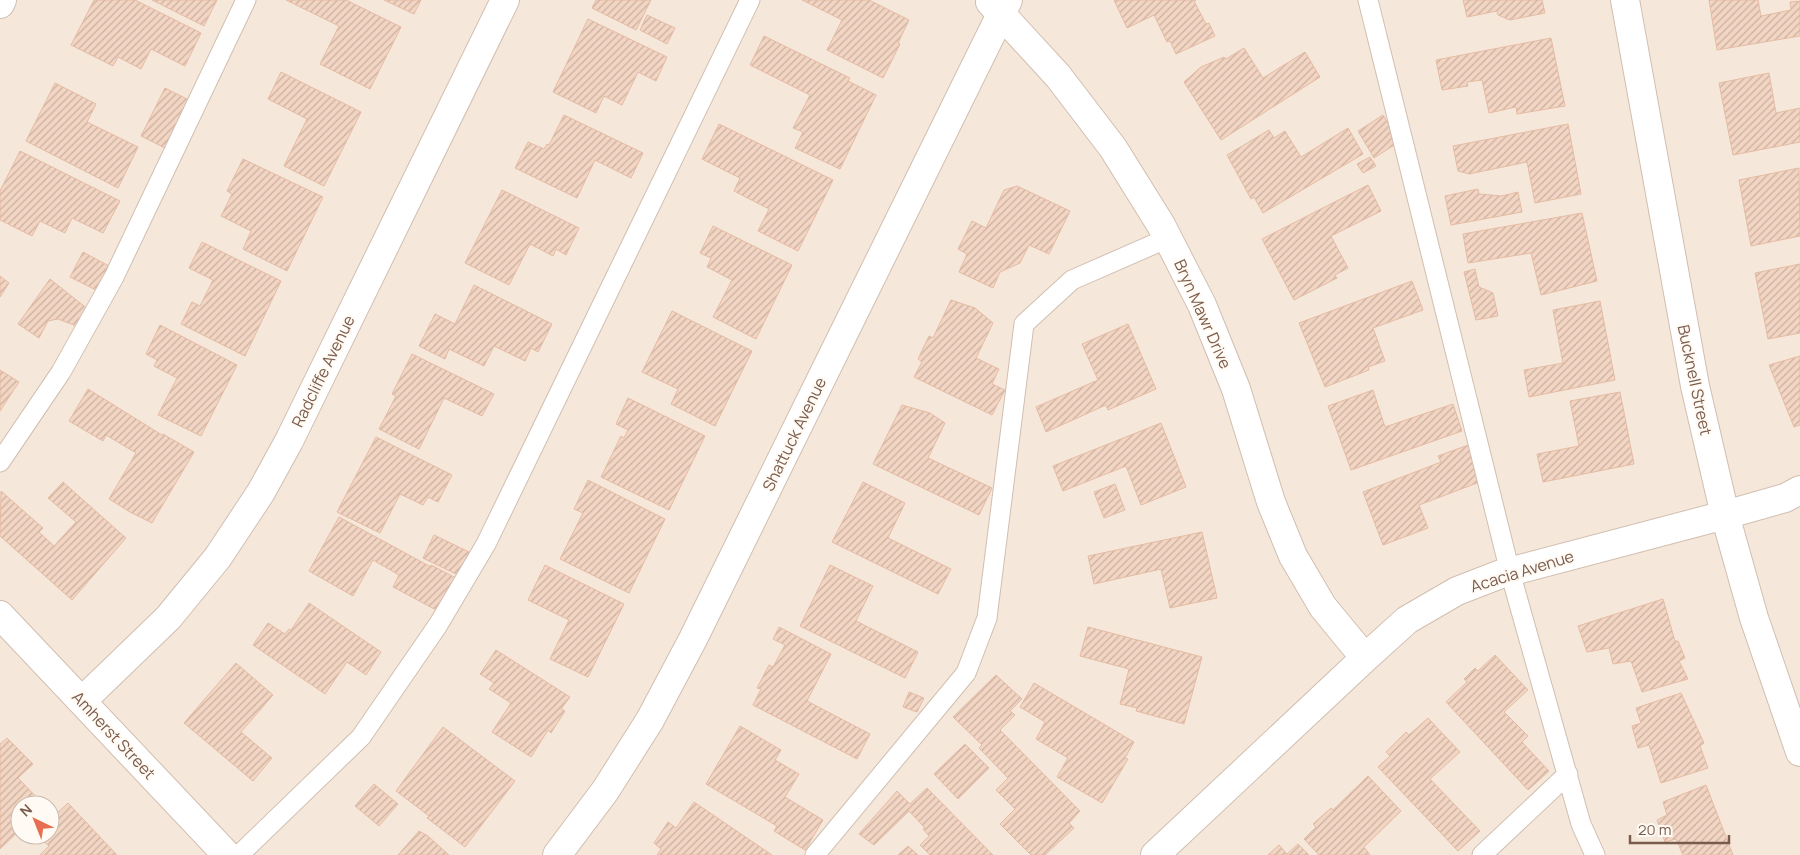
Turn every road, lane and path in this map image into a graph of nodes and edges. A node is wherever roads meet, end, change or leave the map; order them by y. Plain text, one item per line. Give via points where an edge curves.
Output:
1 (2, 0) edge
2 (246, 0) edge
3 (505, 0) edge
4 (750, 0) edge
5 (1368, 0) edge
6 (1625, 0) edge
7 (0, 4) edge
8 (999, 4) edge
9 (1168, 238) junction
10 (0, 462) edge
11 (1800, 490) edge
12 (1725, 515) junction
13 (1510, 572) junction
14 (0, 615) edge
15 (1365, 658) junction
16 (82, 701) junction
17 (1800, 752) edge
18 (1568, 774) junction
19 (227, 855) edge
20 (239, 855) edge
21 (557, 855) edge
22 (815, 855) edge
23 (1155, 855) edge
24 (1482, 855) edge
25 (1595, 855) edge

1 - 7 street
2 - 10 lane via 114,277 61,372
3 - 16 street, Radcliffe Avenue via 261,492 218,557 168,618
4 - 20 lane via 486,544 438,625 360,737
5 - 13 lane
6 - 12 street, Bucknell Street via 1695,386
8 - 9 street, Bryn Mawr Drive via 1113,148
8 - 21 street, Shattuck Avenue via 689,648 650,720
9 - 15 street, Bryn Mawr Drive via 1202,305 1236,389 1271,502 1293,556 1323,607
9 - 22 lane via 1072,280 1024,324 987,618 966,673
11 - 12 street, Acacia Avenue via 1785,498
12 - 13 street, Acacia Avenue
12 - 17 street, Bucknell Street via 1754,618
13 - 15 street, Acacia Avenue via 1456,591 1407,620
13 - 18 lane
14 - 16 street, Amherst Street
15 - 23 street, Acacia Avenue
16 - 19 street, Amherst Street
18 - 24 lane
18 - 25 lane via 1581,824

